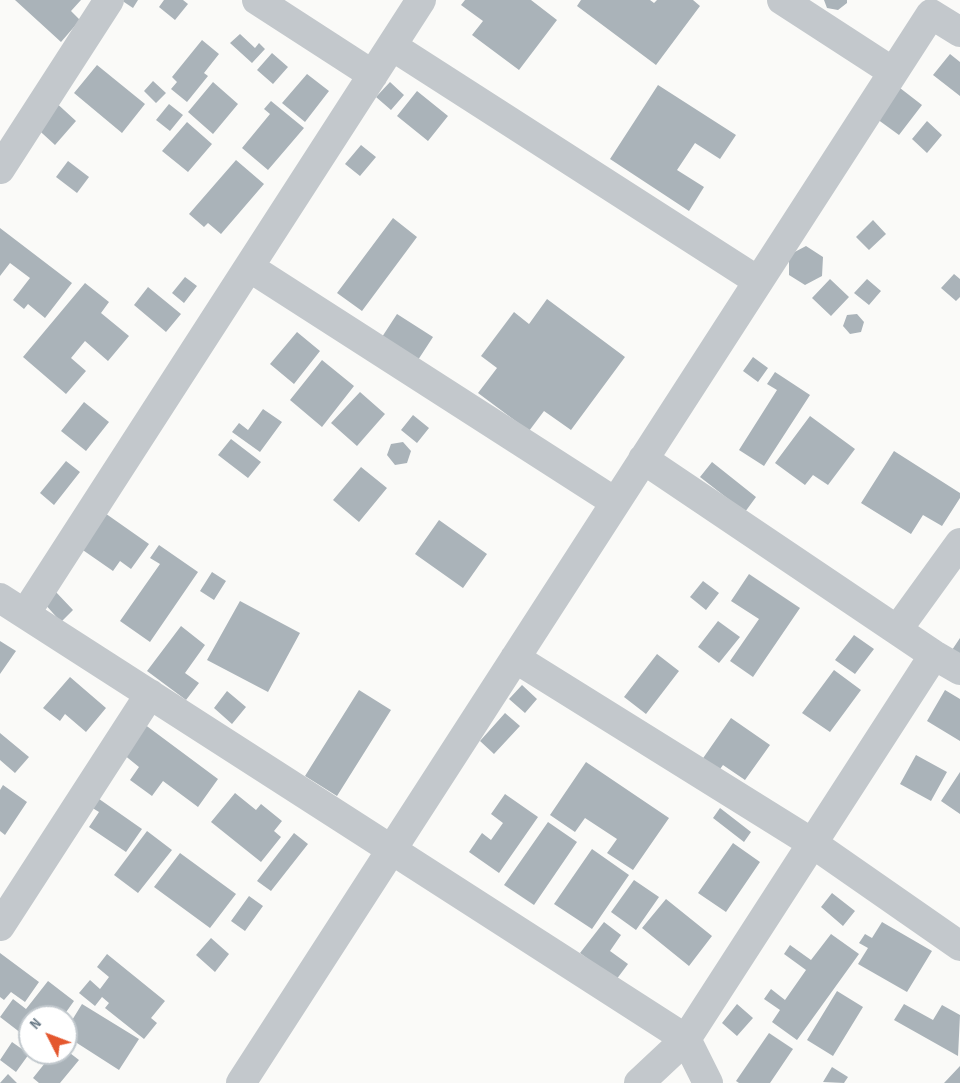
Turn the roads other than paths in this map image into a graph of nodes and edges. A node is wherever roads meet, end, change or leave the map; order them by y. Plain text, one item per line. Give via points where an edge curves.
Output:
1 (109, 0) edge
2 (257, 0) edge
3 (421, 0) edge
4 (782, 0) edge
5 (960, 32) edge
6 (392, 46) junction
7 (893, 72) junction
8 (373, 75) junction
9 (0, 169) edge
10 (249, 267) junction
11 (758, 281) junction
12 (643, 459) junction
13 (615, 502) junction
14 (960, 543) edge
15 (0, 598) edge
16 (25, 614) junction
17 (897, 630) junction
18 (934, 655) junction
19 (515, 658) junction
20 (960, 670) edge
21 (150, 694) junction
22 (812, 843) junction
23 (392, 849) junction
24 (0, 926) edge
25 (960, 945) edge
26 (686, 1039) junction
27 (241, 1083) edge
28 (639, 1083) edge
29 (708, 1083) edge

1 - 9 street
2 - 8 street
3 - 6 street
4 - 7 street
5 - 7 street via 931,14
6 - 8 street
6 - 11 street
7 - 11 street
8 - 10 street
10 - 13 street
10 - 16 street
11 - 12 street
12 - 13 street
12 - 17 street
13 - 19 street
14 - 17 street
15 - 16 street
16 - 21 street
17 - 18 street
18 - 20 street
18 - 22 street
19 - 22 street
19 - 23 street
21 - 23 street
21 - 24 street
22 - 25 street
22 - 26 street
23 - 26 street
23 - 27 street
26 - 28 street
26 - 29 street

